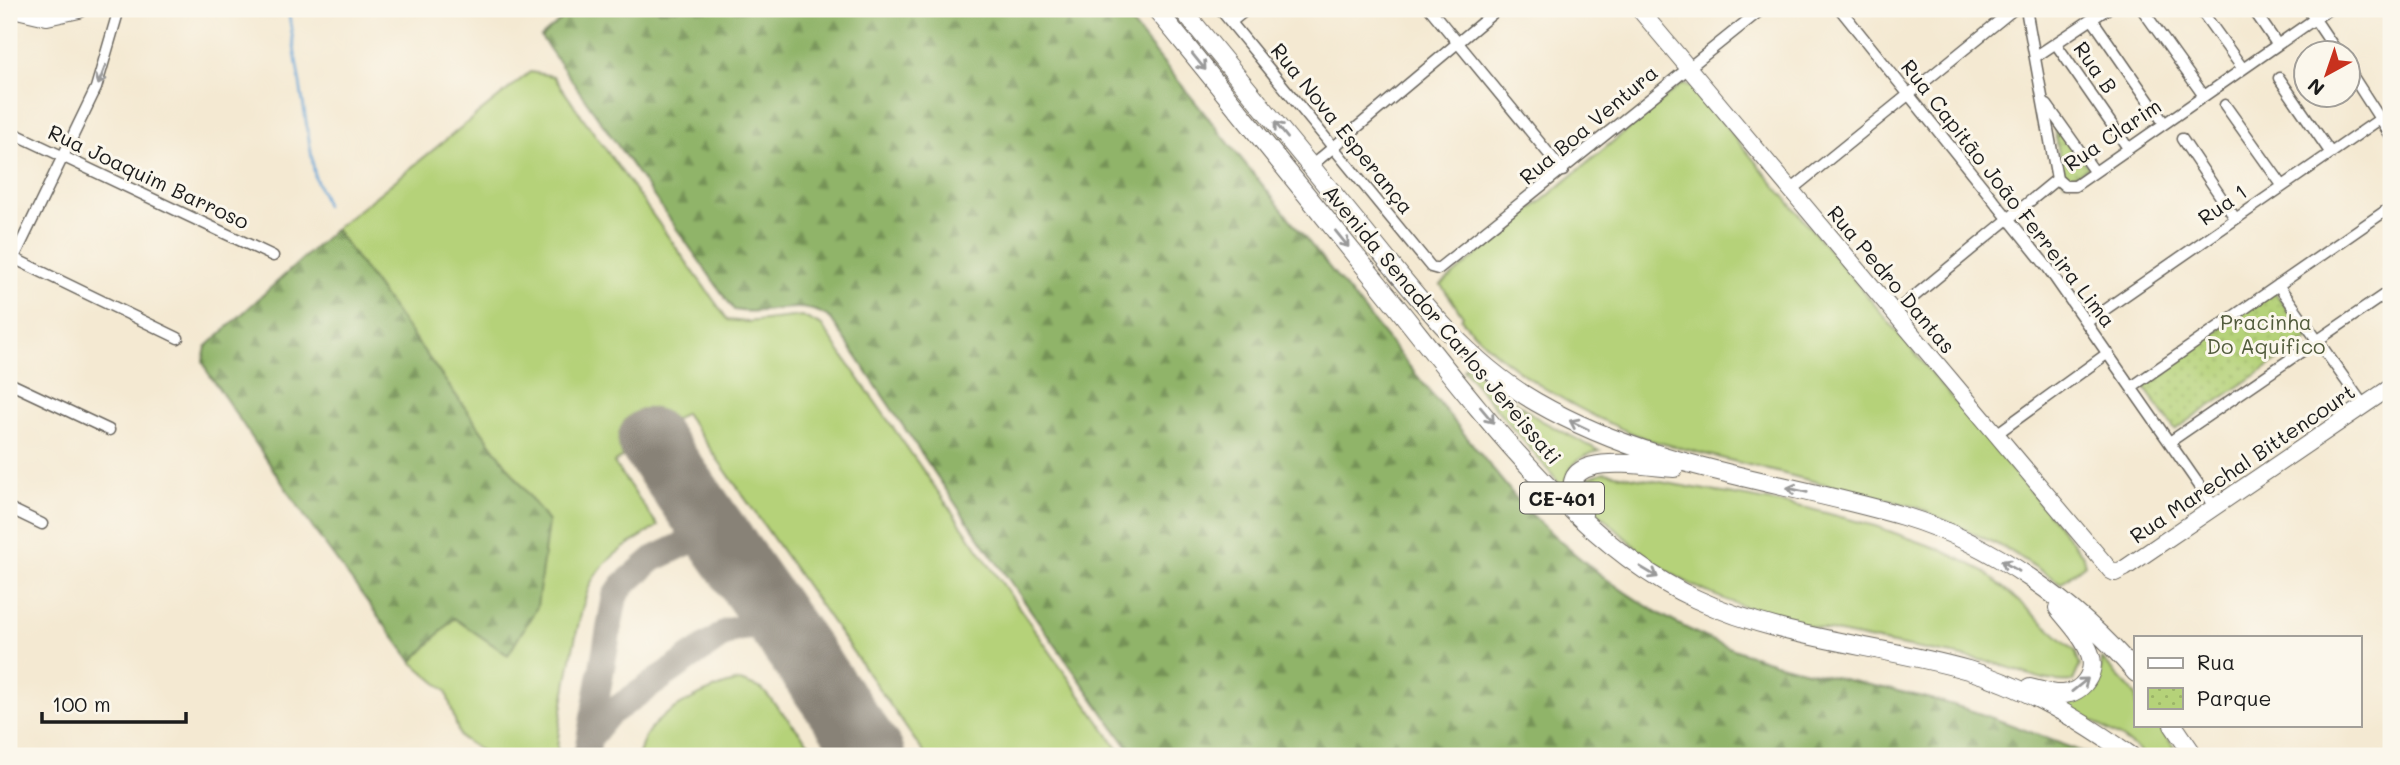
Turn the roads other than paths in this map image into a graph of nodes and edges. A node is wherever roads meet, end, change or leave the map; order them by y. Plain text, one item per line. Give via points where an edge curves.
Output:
1 (17, 9) edge
2 (79, 9) edge
3 (119, 9) edge
4 (1156, 9) edge
5 (1182, 9) edge
6 (1220, 9) edge
7 (1247, 9) edge
8 (1430, 9) edge
9 (1498, 9) edge
10 (1639, 9) edge
11 (1762, 9) edge
12 (1840, 9) edge
13 (2014, 9) edge
14 (2026, 9) edge
15 (2107, 9) edge
16 (2143, 9) edge
17 (2200, 9) edge
18 (2253, 9) edge
19 (2308, 9) edge
20 (2329, 9) edge
21 (2092, 19) junction
22 (2315, 19) junction
23 (1231, 22) junction
24 (2328, 38) edge
25 (1457, 43) junction
26 (2056, 44) junction
27 (2277, 44) junction
28 (2035, 57) junction
29 (1688, 67) junction
30 (2242, 69) junction
31 (2279, 78) dead end
32 (2362, 92) edge
33 (1908, 94) junction
34 (2204, 96) junction
35 (2043, 101) junction
36 (2225, 105) dead end
37 (2380, 119) junction
38 (2164, 124) junction
39 (9, 131) edge
40 (2391, 136) edge
41 (2182, 139) dead end
42 (1334, 148) junction
43 (2128, 148) junction
44 (2330, 152) junction
45 (62, 157) junction
46 (1311, 166) junction
47 (1563, 171) junction
48 (2094, 171) junction
49 (2057, 178) junction
50 (2282, 185) junction
51 (1791, 190) junction
52 (2391, 207) edge
53 (2235, 218) junction
54 (2008, 219) junction
55 (274, 256) dead end
56 (10, 261) edge
57 (1438, 269) joint
58 (2278, 285) junction
59 (2391, 290) edge
60 (1894, 313) junction
61 (2087, 322) junction
62 (178, 338) dead end
63 (2317, 341) junction
64 (2108, 353) junction
65 (9, 383) edge
66 (2133, 386) junction
67 (2391, 387) edge
68 (2364, 406) junction
69 (109, 430) dead end
70 (1994, 435) junction
71 (2171, 441) junction
72 (1702, 469) junction
73 (9, 508) edge
74 (2215, 508) junction
75 (42, 524) dead end
76 (1594, 531) junction
77 (2115, 573) joint
78 (2045, 590) junction
79 (1969, 670) junction
80 (2134, 671) edge
81 (2174, 726) edge
82 (2131, 756) edge
83 (2194, 756) edge

1 - 2 main road via 47,16
3 -> 45 street via 104,71
4 -> 76 main road, Avenida Senador Carlos Jereissati / CE-401 via 1536,474
46 -> 5 main road, Avenida Senador Carlos Jereissati
6 - 23 street, Rua Nova Esperança
7 - 23 street
8 - 25 street
9 - 25 street
10 - 29 main road, Rua Pedro Dantas
11 - 29 street, Rua Boa Ventura
12 - 33 street, Rua Capitão João Ferreira Lima
13 - 33 street
14 - 28 street
15 - 21 street
16 - 34 street
17 - 30 street
18 - 27 street
19 - 22 street
20 - 22 street, Rua Clarim
21 - 26 street
21 - 38 street
22 - 24 street
22 - 27 street, Rua Clarim
23 - 42 street, Rua Nova Esperança
25 - 42 street
25 - 47 street
26 - 28 street
26 - 43 street, Rua B
27 - 30 street, Rua Clarim
28 - 35 street
29 - 47 street, Rua Boa Ventura
29 - 51 main road, Rua Pedro Dantas
30 - 34 street, Rua Clarim
31 - 44 street
32 - 37 street
33 - 51 street
33 - 54 street, Rua Capitão João Ferreira Lima
34 - 38 street, Rua Clarim
35 - 48 street
35 - 49 street
36 - 50 street
37 - 40 street
37 - 44 street, Rua 1
38 - 43 street, Rua Clarim
39 - 45 street, Rua Joaquim Barroso
41 - 53 street
42 - 46 street
42 - 57 street, Rua Nova Esperança via 1431,267
43 - 48 street, Rua Clarim
44 - 50 street, Rua 1
45 - 55 street, Rua Joaquim Barroso
45 - 56 street
72 -> 46 main road, Avenida Senador Carlos Jereissati via 1579,426 1509,384 1440,322
47 - 57 street, Rua Boa Ventura
48 - 49 street, Rua Clarim via 2070,187
49 - 54 street, Rua Clarim
50 - 53 street, Rua 1
51 - 60 main road, Rua Pedro Dantas
52 - 58 street
53 - 61 street, Rua 1
54 - 60 street, Rua Clarim
54 - 61 street, Rua Capitão João Ferreira Lima
56 - 62 street
58 - 63 street
58 - 66 street
59 - 63 street
60 - 70 main road, Rua Pedro Dantas
61 - 64 street, Rua Capitão João Ferreira Lima
63 - 68 street
63 - 71 street
64 - 66 street, Rua Capitão João Ferreira Lima
64 - 70 street
65 - 69 street
66 - 71 street, Rua Capitão João Ferreira Lima
67 - 68 main road, Rua Marechal Bittencourt
68 - 74 main road, Rua Marechal Bittencourt
70 - 77 main road, Rua Pedro Dantas via 2103,565
71 - 74 street, Rua Capitão João Ferreira Lima
72 - 76 main road via 1606,462 1586,466 1573,491
78 -> 72 main road, Avenida Senador Carlos Jereissati via 1975,547 1906,517
73 - 75 street
74 - 77 main road, Rua Marechal Bittencourt
76 -> 79 main road, Avenida Senador Carlos Jereissati / CE-401 via 1641,567 1694,598 1763,627
79 -> 78 main road via 2050,693 2063,694 2083,685 2092,658
78 - 80 main road, Avenida Senador Carlos Jereissati via 2095,629
79 - 82 main road, Avenida Senador Carlos Jereissati / CE-401 via 2065,712
81 - 83 main road

